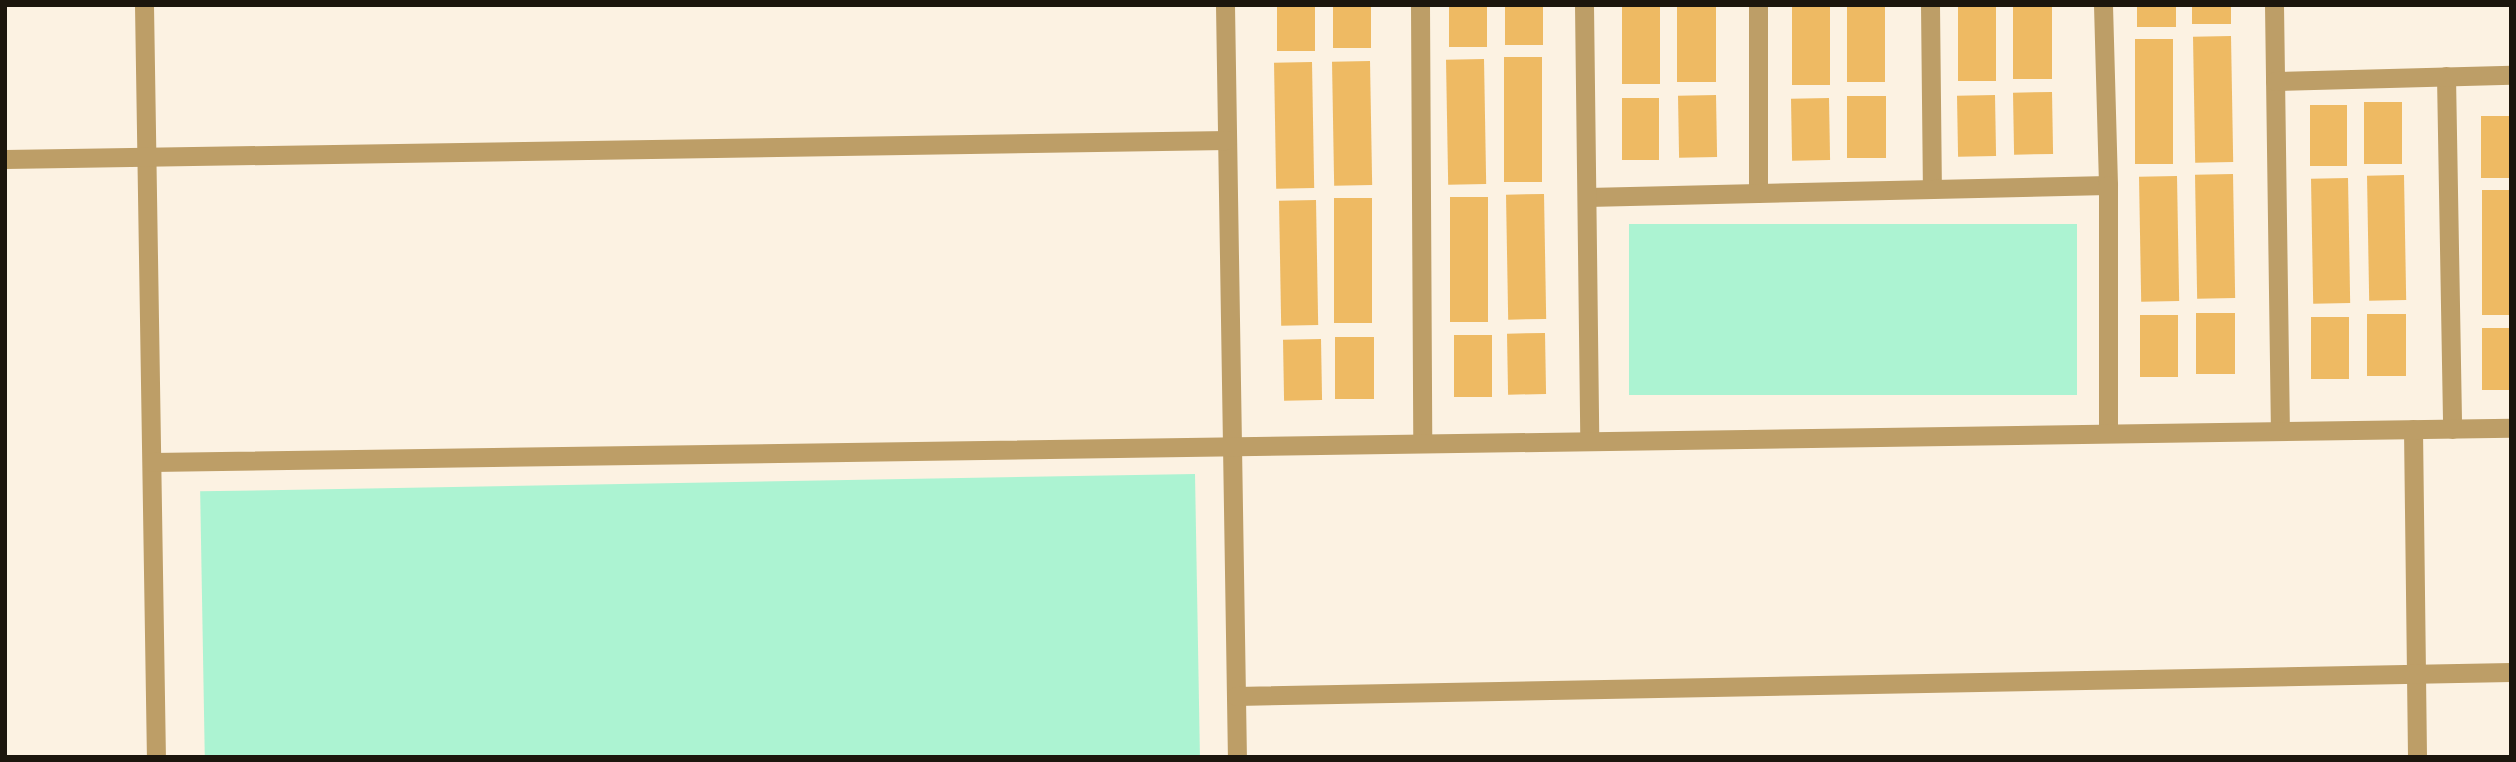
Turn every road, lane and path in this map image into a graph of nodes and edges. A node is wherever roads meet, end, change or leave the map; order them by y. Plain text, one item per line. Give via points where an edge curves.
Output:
1 (144, 5) edge
2 (1225, 5) edge
3 (1420, 5) edge
4 (1584, 5) edge
5 (1758, 5) edge
6 (1930, 5) edge
7 (2104, 5) edge
8 (2274, 5) edge
9 (2511, 75) edge
10 (2446, 76) junction
11 (2275, 81) junction
12 (1227, 141) junction
13 (146, 157) junction
14 (5, 159) edge
15 (2108, 186) junction
16 (1932, 189) junction
17 (1758, 193) junction
18 (1587, 197) junction
19 (2511, 428) edge
20 (2413, 429) junction
21 (2452, 429) junction
22 (2280, 431) junction
23 (2108, 433) junction
24 (1590, 441) junction
25 (1422, 443) junction
26 (1232, 446) junction
27 (152, 462) junction
28 (2511, 672) edge
29 (2416, 675) junction
30 (1236, 696) junction
31 (156, 757) edge
32 (1237, 757) edge
33 (2417, 757) edge

1 - 13 street
2 - 12 street
3 - 25 street
4 - 18 street
5 - 17 street
6 - 16 street
7 - 15 street
8 - 11 street
9 - 10 street
10 - 11 street
10 - 21 street
11 - 22 street
12 - 13 street
12 - 26 street
13 - 14 street
13 - 27 street
15 - 16 street
15 - 23 street
16 - 17 street
17 - 18 street
18 - 24 street
19 - 21 street
20 - 21 street
20 - 22 street
20 - 29 street
22 - 23 street
23 - 24 street
24 - 25 street
25 - 26 street
26 - 27 street
26 - 30 street
27 - 31 street
28 - 29 street
29 - 30 street
29 - 33 street
30 - 32 street

